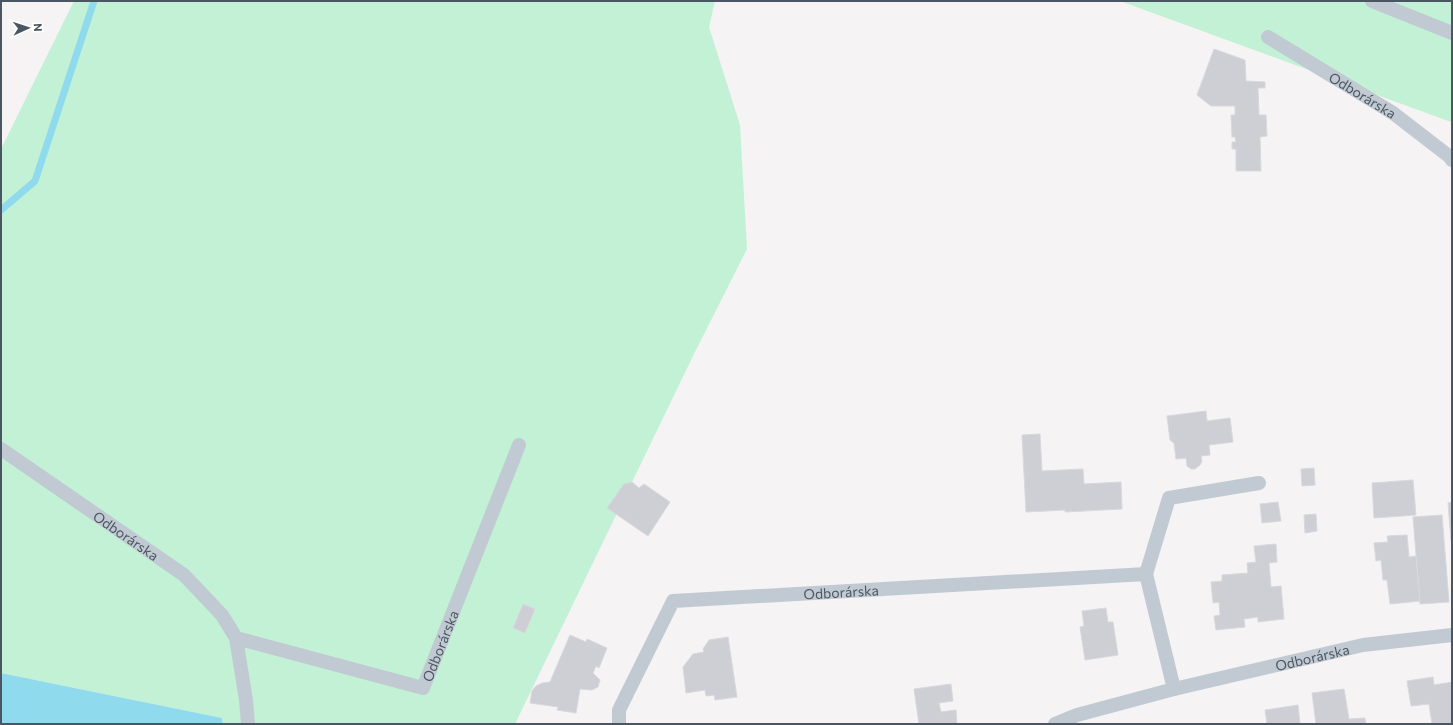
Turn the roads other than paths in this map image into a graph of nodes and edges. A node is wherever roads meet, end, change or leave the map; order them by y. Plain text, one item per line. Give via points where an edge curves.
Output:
1 (1372, 1) edge
2 (1452, 33) edge
3 (1268, 37) dead end
4 (1452, 160) edge
5 (519, 445) dead end
6 (1, 449) edge
7 (1259, 483) dead end
8 (1146, 574) junction
9 (1452, 635) edge
10 (236, 638) junction
11 (1174, 689) junction
12 (248, 724) edge
13 (619, 724) edge
14 (1055, 724) edge

1 - 2 lane
3 - 4 lane, Odborárska via 1393,113
5 - 10 lane, Odborárska via 423,688
6 - 10 lane, Odborárska via 184,575 222,615
7 - 8 lane via 1169,498
8 - 11 lane
8 - 13 lane, Odborárska via 673,601 619,710
9 - 11 lane, Odborárska via 1363,645
10 - 12 lane, Odborárska
11 - 14 lane, Odborárska

